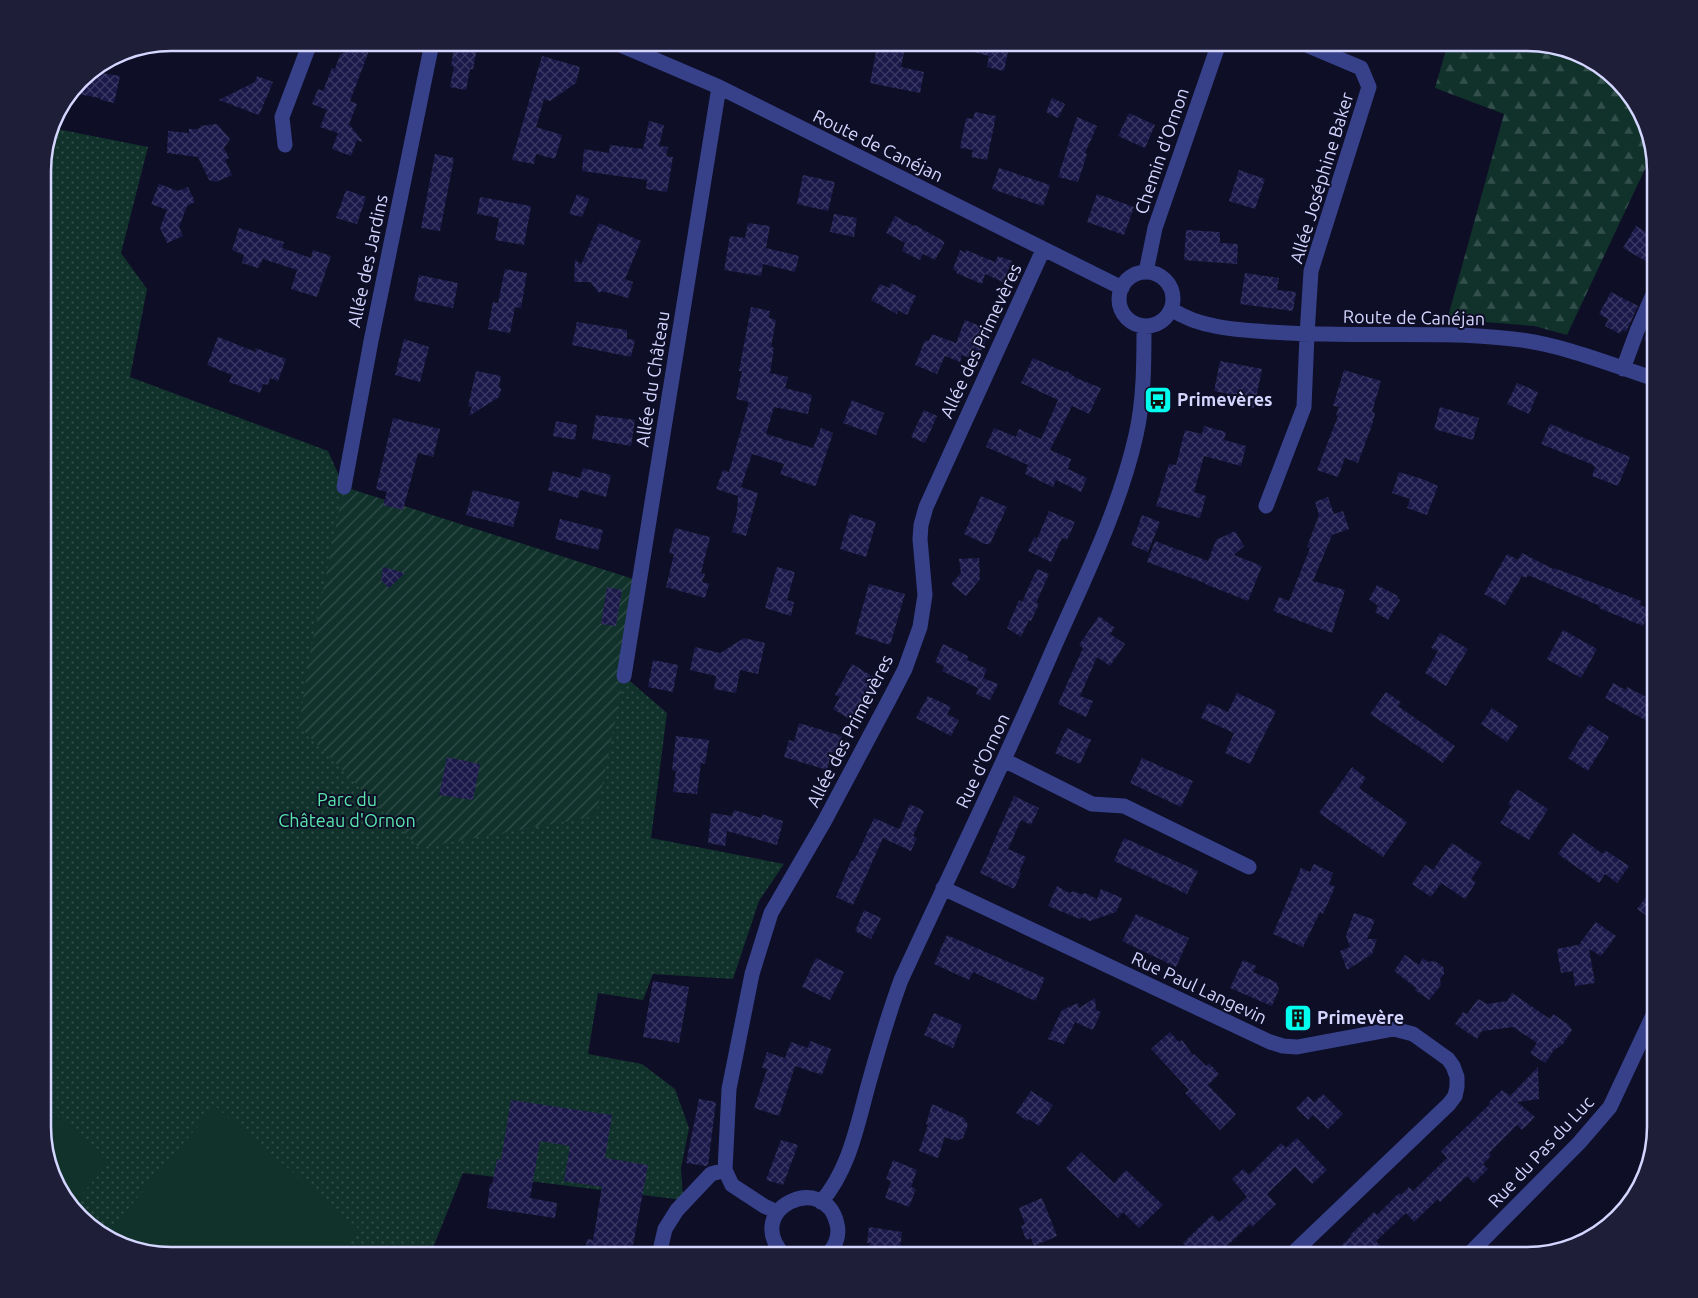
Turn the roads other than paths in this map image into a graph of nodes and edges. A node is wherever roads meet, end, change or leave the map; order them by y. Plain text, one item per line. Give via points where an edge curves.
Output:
1 (307, 51) edge
2 (430, 51) edge
3 (637, 51) edge
4 (1216, 51) edge
5 (1322, 51) edge
6 (719, 87) junction
7 (285, 145) dead end
8 (1044, 250) junction
9 (1146, 272) junction
10 (1122, 288) junction
11 (1171, 309) junction
12 (1647, 309) edge
13 (1144, 326) junction
14 (1307, 335) junction
15 (1623, 369) junction
16 (1647, 376) edge
17 (344, 487) dead end
18 (1266, 506) dead end
19 (624, 676) dead end
20 (1004, 760) junction
21 (1249, 867) dead end
22 (943, 888) junction
23 (1647, 1030) edge
24 (725, 1170) junction
25 (821, 1202) junction
26 (778, 1212) junction
27 (661, 1247) edge
28 (777, 1247) edge
29 (833, 1247) edge
30 (1300, 1247) edge
31 (1477, 1247) edge

1 - 7 street via 282,117
2 - 17 street, Allée des Jardins
3 - 6 street, Route de Canéjan
4 - 9 street, Chemin d'Ornon via 1155,228
5 - 14 street, Allée Joséphine Baker via 1361,68 1369,87 1311,271
6 - 8 street, Route de Canéjan
6 - 19 street, Allée du Château
8 - 10 street, Route de Canéjan
8 - 24 street, Allée des Primevères via 926,507 920,539 924,609 905,669 832,808 771,913 752,974 729,1090
9 - 10 street via 1132,277
9 - 11 street via 1168,284 1173,300
10 - 13 street via 1119,296 1123,313 1128,320
11 - 13 street via 1158,324
11 - 14 street, Route de Canéjan via 1203,323 1240,330
12 - 15 street
13 - 20 street, Rue d'Ornon via 1140,415 1113,512
14 - 15 street, Route de Canéjan via 1438,335 1514,339 1557,348
14 - 18 street, Allée Joséphine Baker via 1304,407
15 - 16 street, Route de Canéjan
20 - 21 street via 1092,804 1124,806
20 - 22 street, Rue d'Ornon
22 - 25 street, Rue d'Ornon via 887,1016 854,1138 840,1176
22 - 30 street, Rue Paul Langevin via 1270,1042 1297,1047 1394,1029 1413,1034 1448,1059 1457,1077 1455,1096 1449,1104
23 - 31 street, Rue du Pas du Luc via 1610,1107
24 - 26 street via 732,1185
24 - 27 street via 711,1174 677,1210 665,1229
25 - 26 street via 797,1198
25 - 29 street via 835,1216 838,1226 838,1236
26 - 28 street via 772,1230

